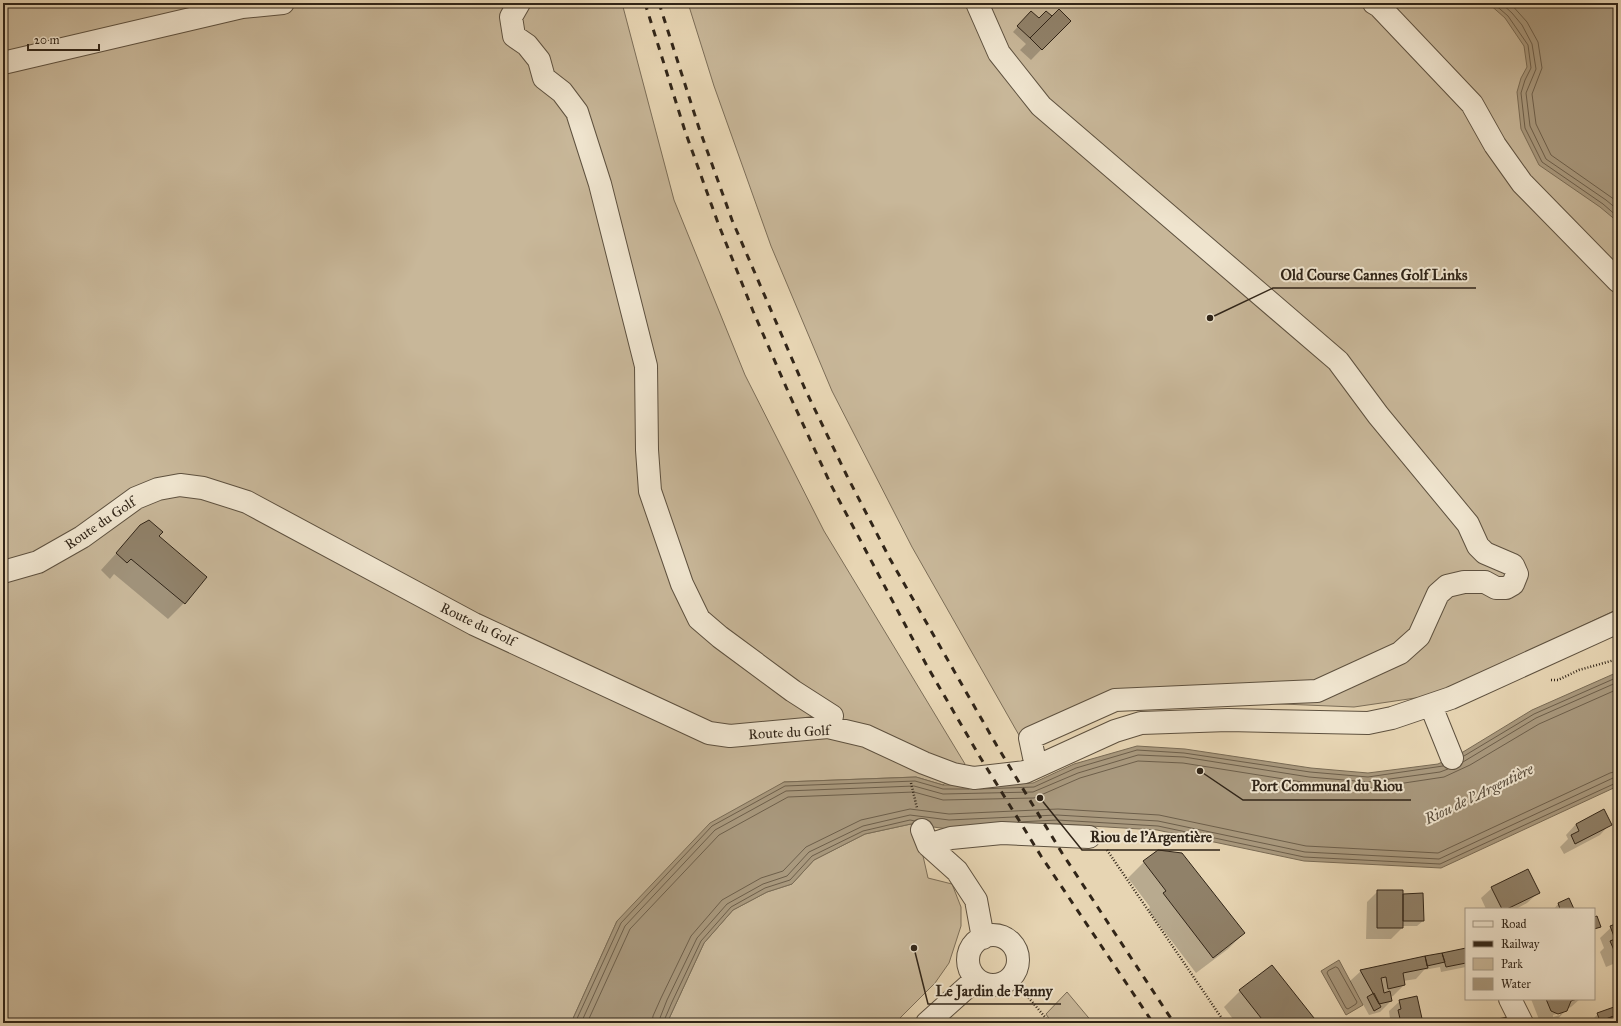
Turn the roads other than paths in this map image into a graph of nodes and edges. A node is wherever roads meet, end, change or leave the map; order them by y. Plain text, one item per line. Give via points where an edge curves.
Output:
1 (283, 3) edge
2 (520, 3) edge
3 (976, 3) edge
4 (1374, 3) edge
5 (3, 63) edge
6 (1618, 281) edge
7 (3, 572) edge
8 (1618, 622) edge
9 (1426, 707) junction
10 (832, 716) dead end
11 (1452, 758) dead end
12 (1038, 766) junction
13 (1089, 837) road end
14 (983, 938) junction
15 (976, 979) junction
16 (1510, 1000) edge
17 (927, 1023) edge
18 (1522, 1023) edge

1 - 5 street via 242,7
2 - 10 street via 511,17 514,36 528,45 539,60 544,78 562,92 577,112 600,184 646,366 650,491 682,584 699,619 720,638
3 - 12 street via 999,53 1041,106 1338,361 1378,415 1468,524 1478,546 1485,553 1513,565 1517,574 1513,584 1506,588 1496,588 1485,582 1464,582 1447,586 1438,594 1419,636 1400,653 1317,690 1115,700 1030,738
4 - 6 street via 1472,104 1495,145 1522,183
7 - 12 street, Route du Golf via 44,559 82,537 136,498 158,489 180,485 203,488 247,502 474,624 709,733 730,736 828,727 866,736 940,769 974,778 1025,772
8 - 9 street, Route du Golf
9 - 11 street
9 - 12 street, Route du Golf via 1368,723 1221,720 1142,723
13 - 14 street via 1002,833 951,838 925,837 957,871 976,900
14 - 15 street via 971,950 968,959 969,968
14 - 15 street via 1001,937 1009,942 1015,949 1018,963 1012,977 1003,983 992,986
15 - 17 street
16 - 18 street

